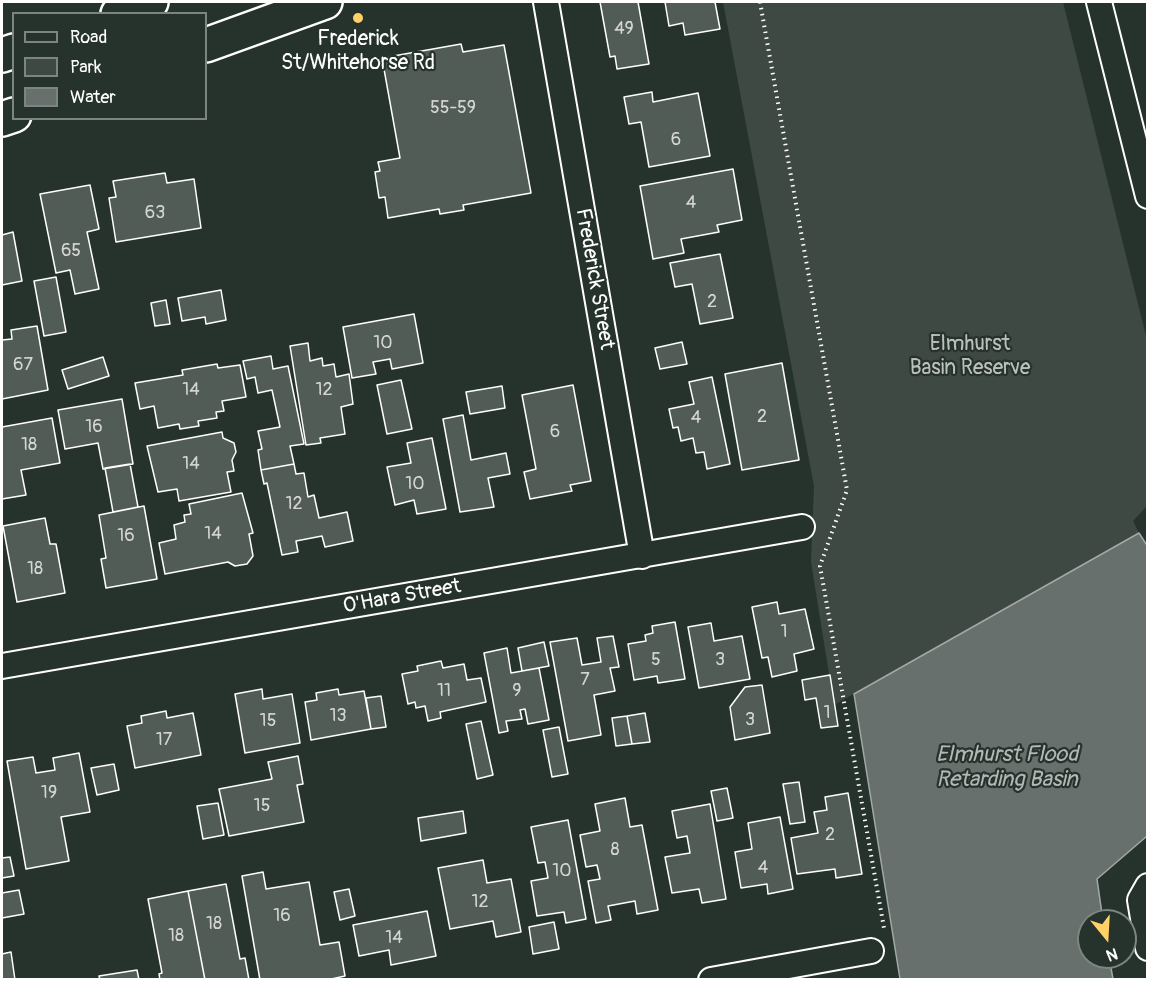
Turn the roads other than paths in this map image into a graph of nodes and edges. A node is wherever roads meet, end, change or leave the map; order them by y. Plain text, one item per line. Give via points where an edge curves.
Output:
1 (151, 2) edge
2 (325, 2) edge
3 (546, 2) edge
4 (1099, 2) edge
5 (124, 12) edge
6 (207, 45) edge
7 (1148, 196) edge
8 (802, 527) dead end
9 (642, 556) junction
10 (2, 666) edge
11 (1148, 886) edge
12 (878, 944) road end
13 (1148, 948) edge
14 (711, 980) edge

1 - 5 main road
2 - 6 main road
3 - 9 street, Frederick Street
4 - 7 street
8 - 9 street, O'Hara Street
9 - 10 street, O'Hara Street
11 - 13 street via 1140,900
12 - 14 street

